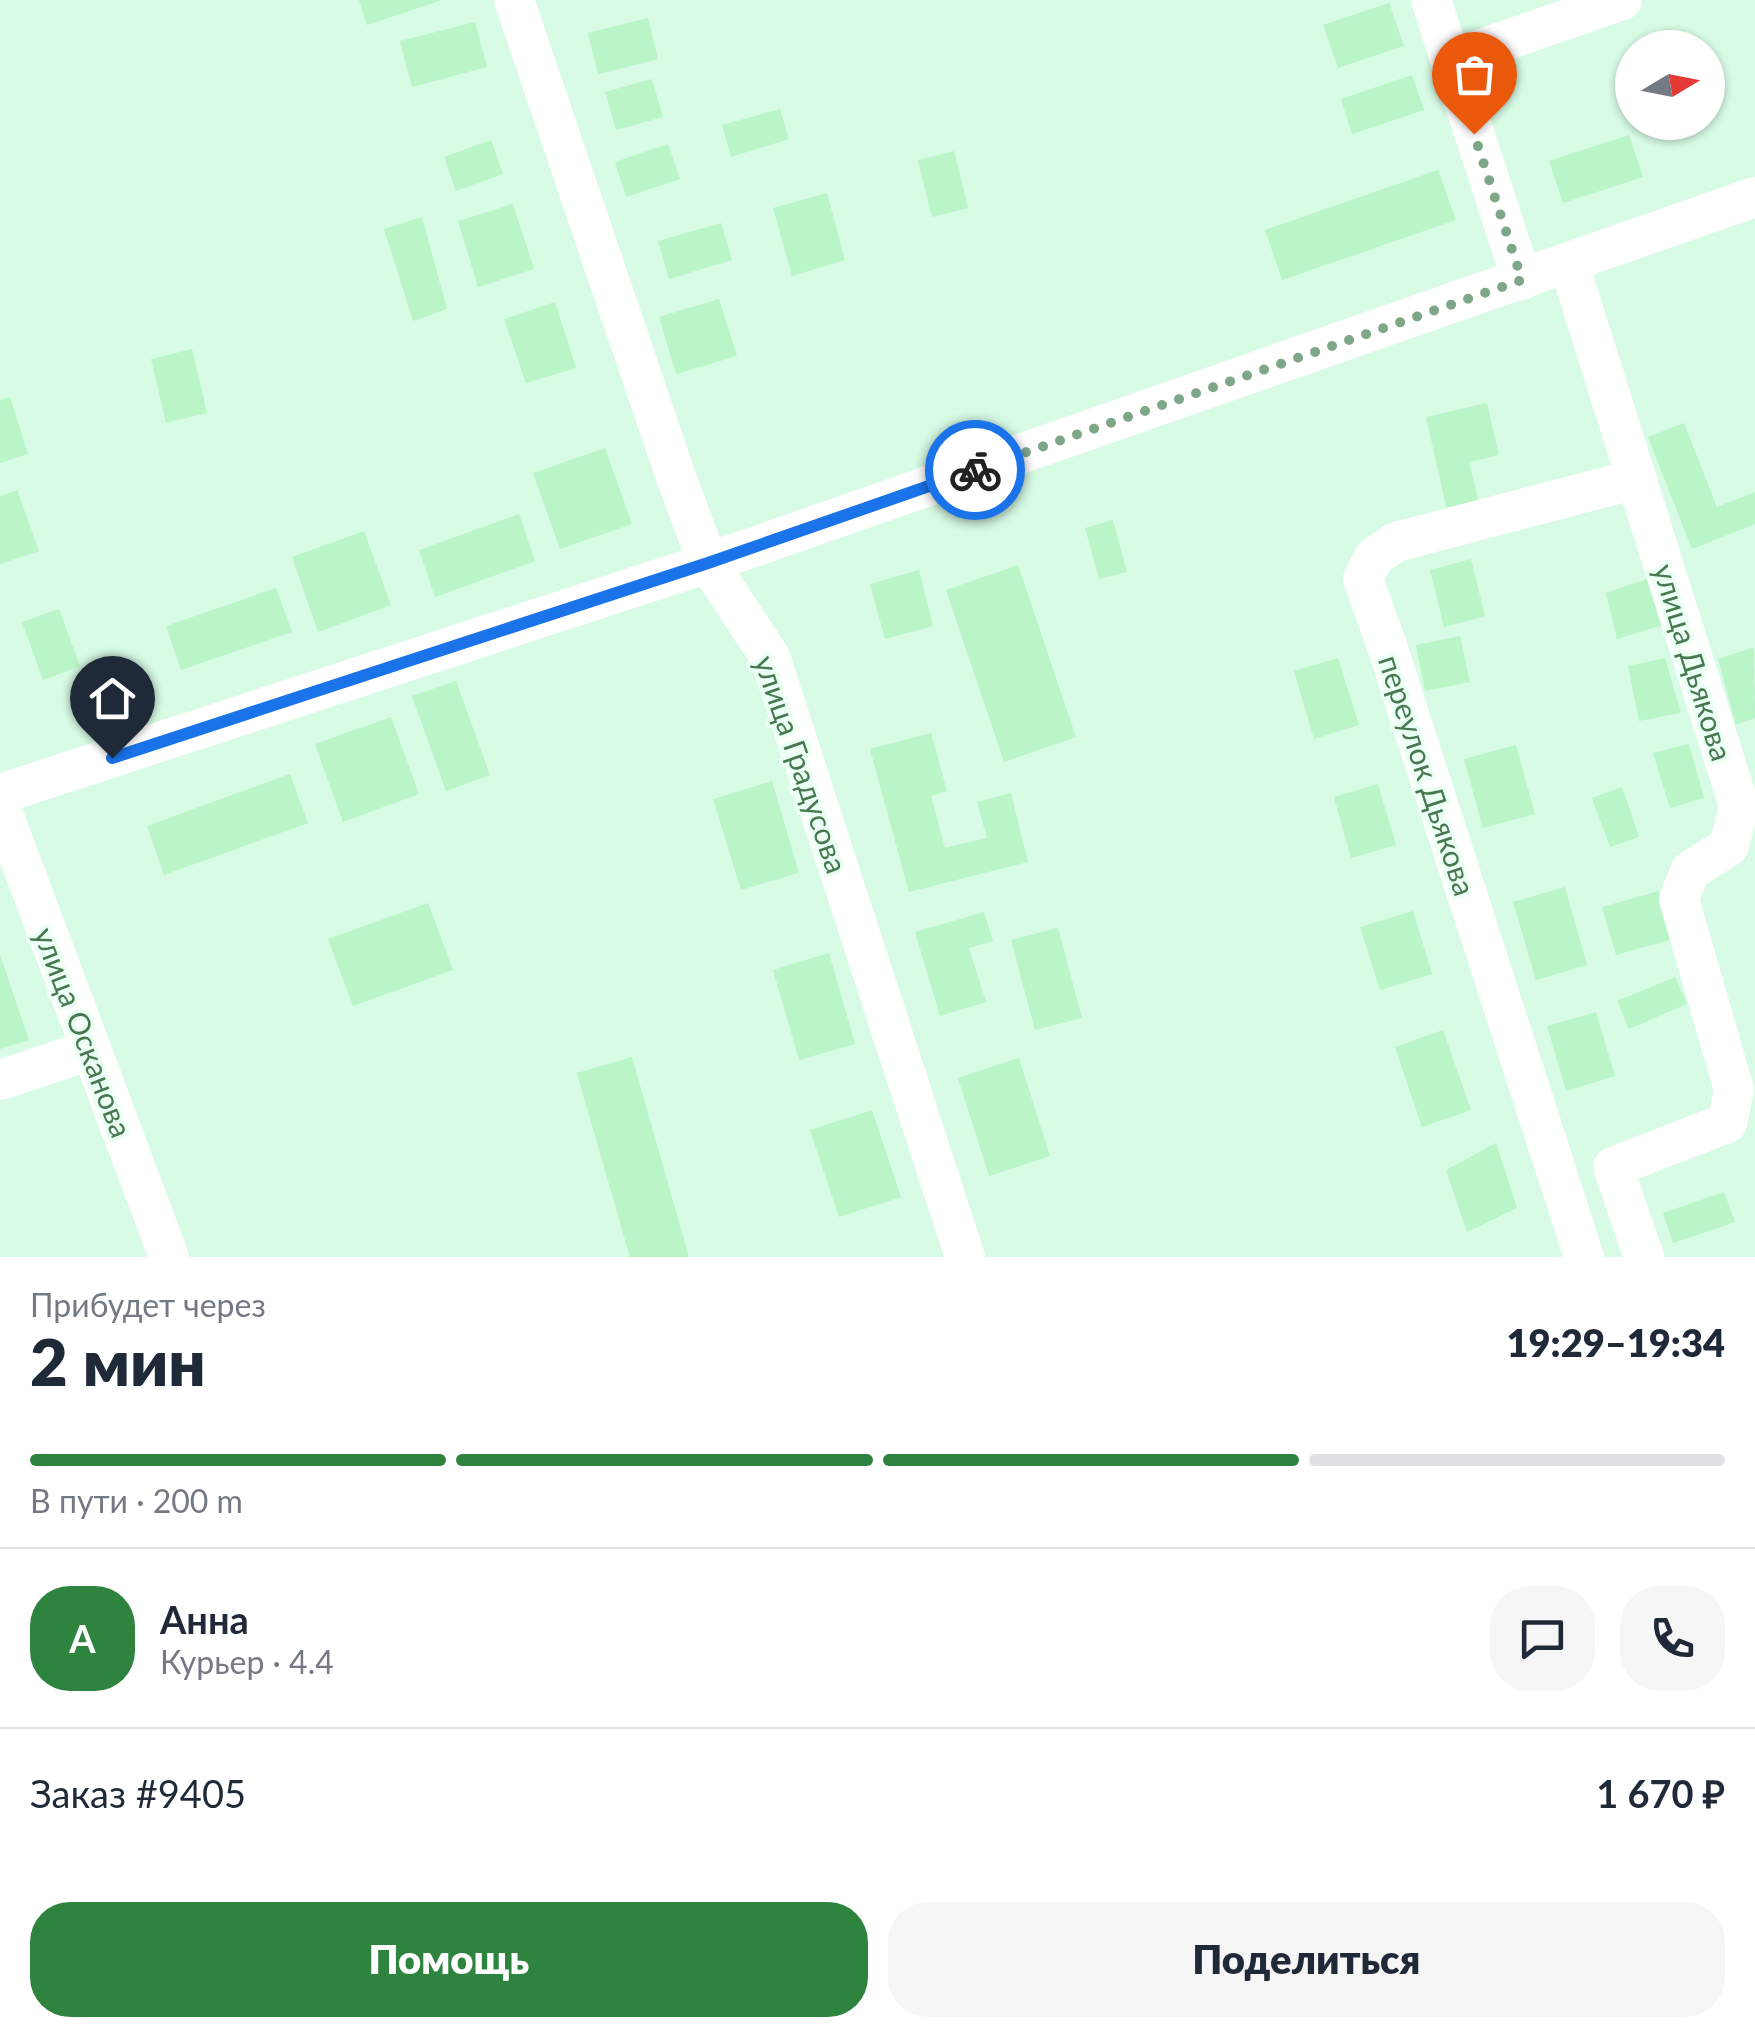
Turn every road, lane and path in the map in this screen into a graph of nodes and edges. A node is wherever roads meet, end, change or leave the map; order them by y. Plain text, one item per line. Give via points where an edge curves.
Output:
1 (514, 0) edge
2 (1431, 0) edge
3 (1622, 0) edge
4 (1450, 60) junction
5 (1755, 198) edge
6 (1569, 264) junction
7 (1522, 280) junction
8 (1636, 479) junction
9 (708, 563) junction
10 (0, 794) edge
11 (0, 806) edge
12 (90, 1050) junction
13 (0, 1080) edge
14 (1744, 1091) edge
15 (1640, 1248) edge
16 (169, 1257) edge
17 (965, 1257) edge
18 (1583, 1257) edge

1 - 9 street, улица Градусова
2 - 4 street
3 - 4 street
4 - 7 street
5 - 6 street
6 - 7 street
6 - 8 street, улица Дьякова
7 - 9 street
8 - 14 street, улица Дьякова via 1738,806 1729,846 1690,872 1680,899
8 - 18 street, переулок Дьякова via 1396,542 1374,557 1363,580
9 - 10 street
9 - 17 street, улица Градусова via 770,658
11 - 12 street, улица Осканова
12 - 13 street
12 - 16 street, улица Осканова
14 - 15 street, улица Дьякова via 1727,1123 1613,1167
15 - 18 street

